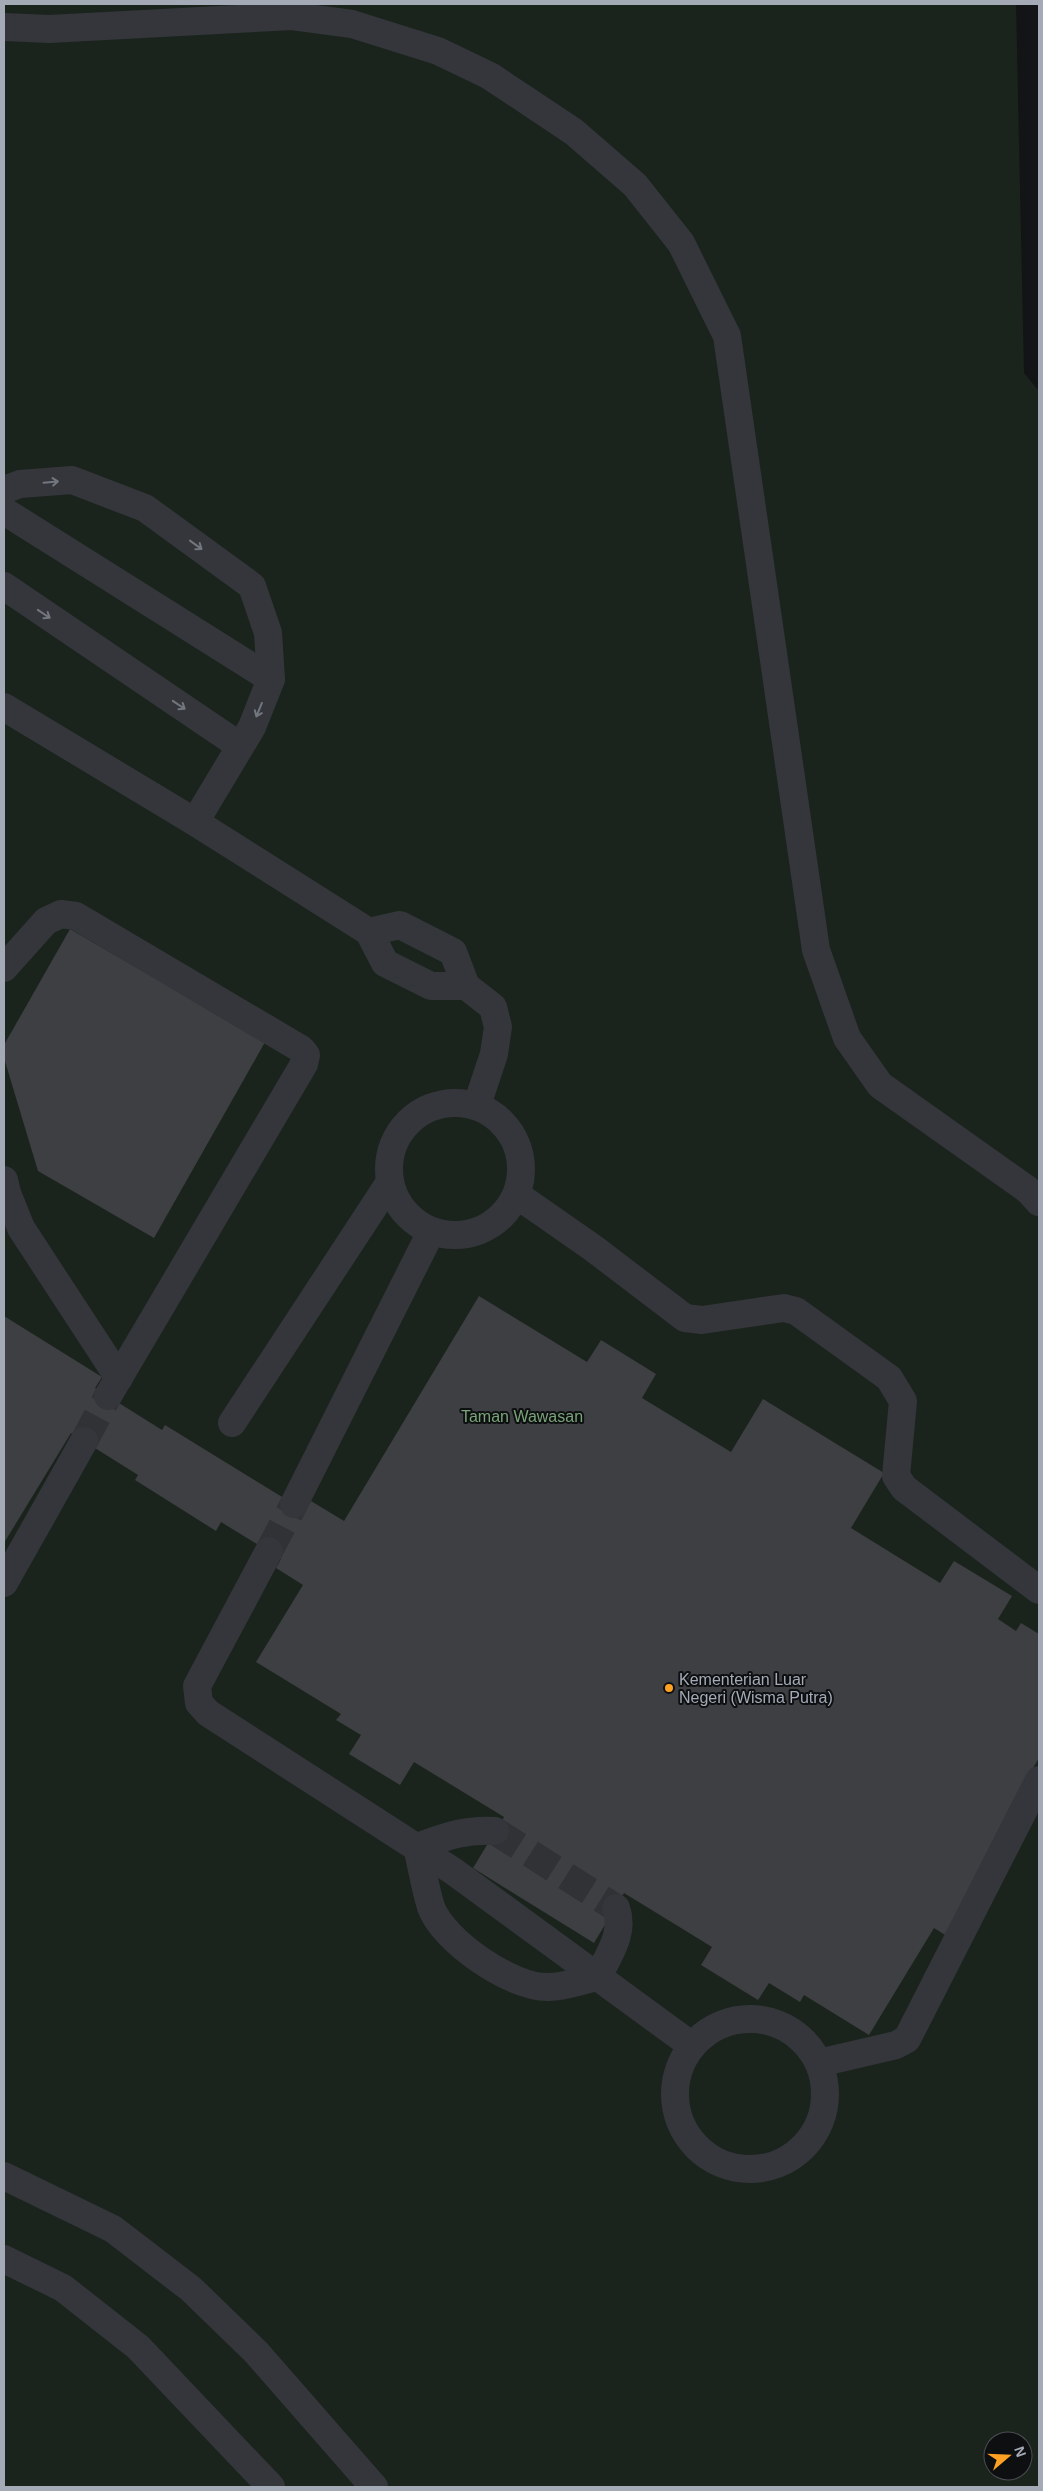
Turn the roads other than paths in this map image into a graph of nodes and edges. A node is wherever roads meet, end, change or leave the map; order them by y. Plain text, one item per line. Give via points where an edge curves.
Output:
1 (4, 27) edge
2 (4, 490) edge
3 (4, 511) edge
4 (4, 586) edge
5 (271, 679) junction
6 (4, 707) edge
7 (240, 746) junction
8 (195, 822) junction
9 (369, 932) junction
10 (4, 968) edge
11 (466, 986) junction
12 (477, 1106) junction
13 (4, 1180) edge
14 (390, 1182) junction
15 (517, 1195) junction
16 (1039, 1202) edge
17 (431, 1232) junction
18 (232, 1423) dead end
19 (84, 1441) tunnel mouth
20 (294, 1504) tunnel mouth
21 (269, 1551) tunnel mouth
22 (4, 1583) edge
23 (1039, 1590) edge
24 (1039, 1780) edge
25 (495, 1831) tunnel mouth
26 (417, 1847) junction
27 (616, 1908) dead end
28 (598, 1977) junction
29 (690, 2045) junction
30 (819, 2063) junction
31 (4, 2176) edge
32 (4, 2259) edge
33 (270, 2487) edge
34 (374, 2487) edge

1 - 16 lane via 49,29 292,16 352,24 438,52 490,76 574,132 635,185 681,243 728,336 816,950 847,1038 880,1085 1028,1190
2 -> 5 lane via 20,484 72,480 145,508 252,586 268,633
3 - 5 lane
4 -> 7 lane
5 -> 7 lane via 252,727
6 - 8 lane
7 - 8 lane
8 - 9 lane
9 - 11 lane via 385,963 431,986
9 - 11 lane via 400,925 453,952
10 - 13 lane via 46,921 61,914 76,916 301,1049 306,1055 304,1064 113,1387 21,1228
11 - 12 lane via 493,1006 498,1027 494,1054
12 - 14 lane via 442,1103 411,1118 392,1148
12 - 15 lane via 506,1126 522,1159
14 - 17 lane via 404,1212
14 - 18 lane
15 - 17 lane via 496,1222 466,1236
15 - 23 lane via 685,1318 702,1320 784,1308 796,1311 889,1378 903,1401 896,1476 904,1488
17 - 20 lane
19 - 22 lane
21 - 26 lane via 197,1686 199,1703 208,1713
24 - 30 lane via 907,2039 896,2045
25 - 26 lane via 456,1833
26 - 28 lane
26 - 28 lane via 432,1908 451,1936 480,1960 521,1983 549,1987
27 - 28 lane via 620,1932
28 - 29 lane
29 - 30 lane via 722,2022 760,2018 795,2033
29 - 30 lane via 674,2088 684,2133 717,2164 763,2170 803,2149 825,2109
31 - 34 lane via 113,2229 191,2289 256,2352
32 - 33 lane via 63,2288 138,2347

